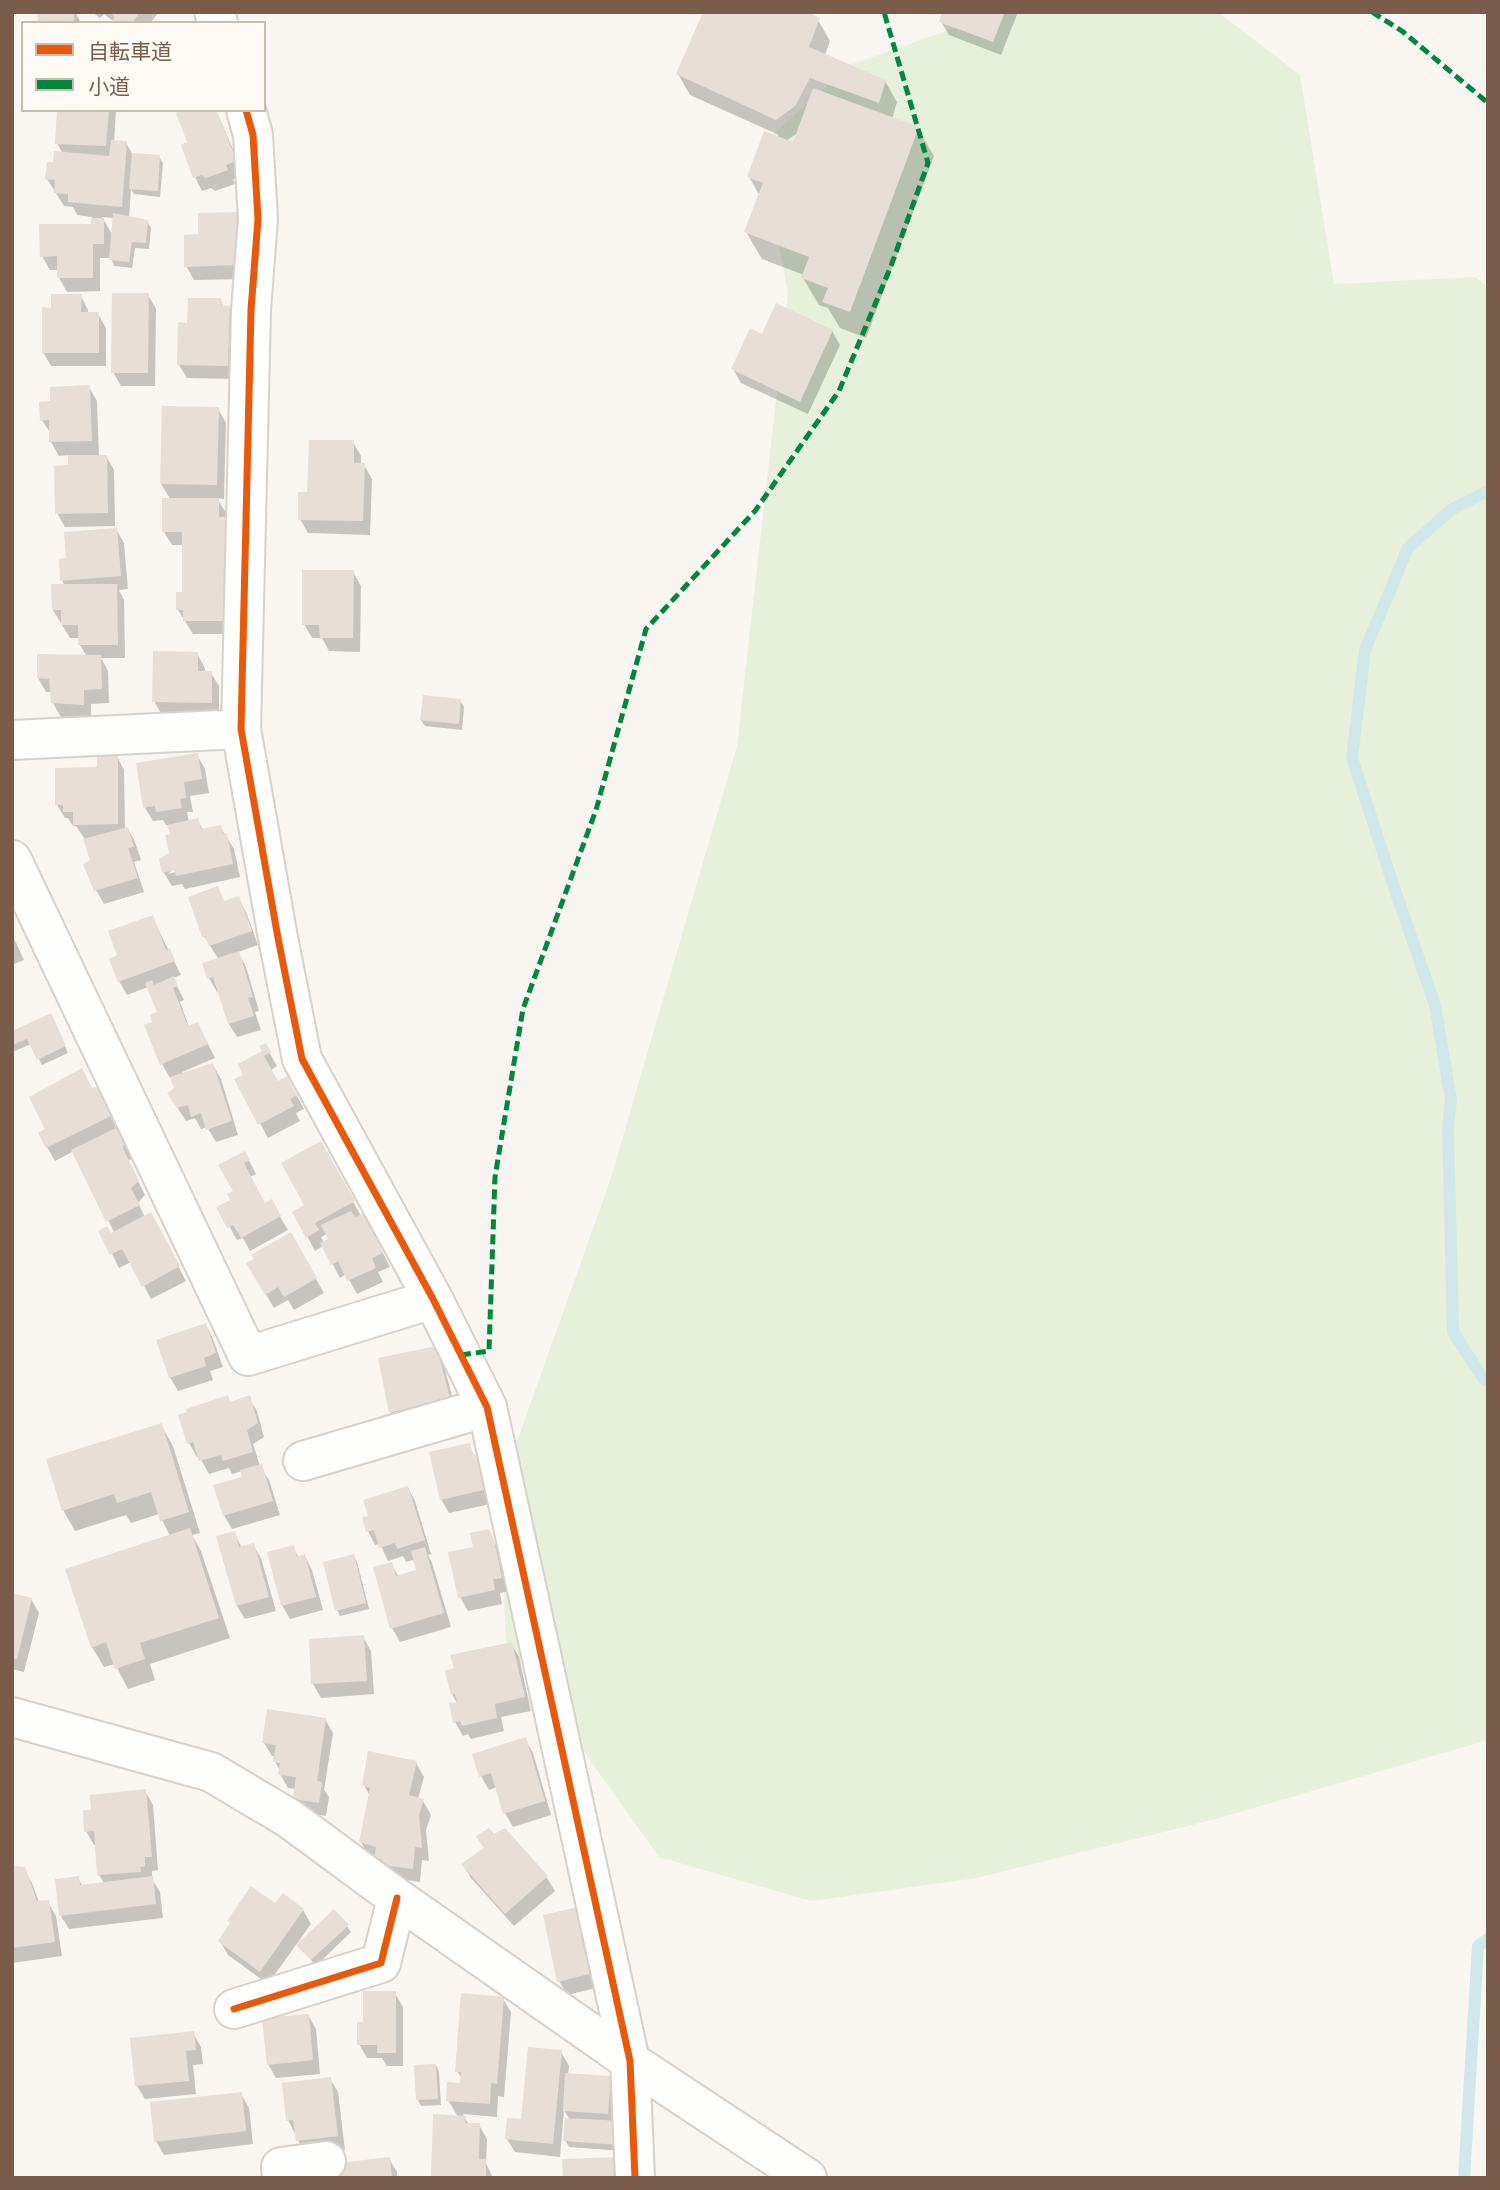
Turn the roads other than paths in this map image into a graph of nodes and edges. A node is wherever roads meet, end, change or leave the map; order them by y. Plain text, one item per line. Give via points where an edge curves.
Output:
1 (247, 112) edge
2 (241, 729) junction
3 (12, 740) edge
4 (12, 860) edge
5 (433, 1299) junction
6 (487, 1407) junction
7 (303, 1461) dead end
8 (12, 1717) edge
9 (397, 1898) junction
10 (234, 2009) dead end
11 (629, 2061) junction
12 (326, 2161) dead end
13 (282, 2178) edge
14 (635, 2178) edge
15 (807, 2178) edge

1 - 2 street via 253,135 258,219 251,310
2 - 3 street
2 - 5 street via 302,1059
4 - 5 street via 248,1356
5 - 6 street
6 - 7 street
6 - 11 street
8 - 9 street via 211,1772 290,1819
9 - 10 street via 381,1964
9 - 11 street
11 - 14 street
11 - 15 street
12 - 13 street via 281,2166

